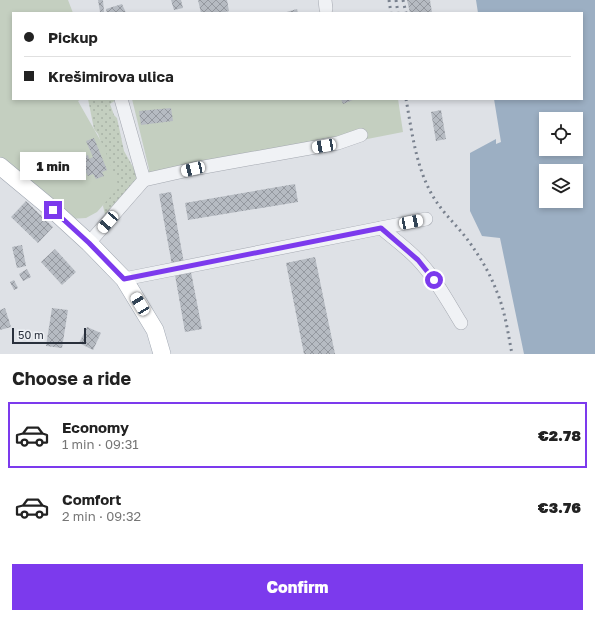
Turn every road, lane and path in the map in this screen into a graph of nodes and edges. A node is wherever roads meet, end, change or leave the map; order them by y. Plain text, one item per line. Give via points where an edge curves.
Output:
1 (121, 100) edge
2 (361, 135) dead end
3 (0, 166) edge
4 (144, 180) junction
5 (426, 219) dead end
6 (381, 228) junction
7 (89, 243) junction
8 (124, 279) junction
9 (461, 323) dead end
10 (162, 354) edge

1 - 4 lane
2 - 4 lane via 338,143
3 - 7 main road
4 - 7 lane
5 - 6 lane
6 - 8 lane
6 - 9 lane via 426,268
7 - 8 main road
8 - 10 main road via 155,330

